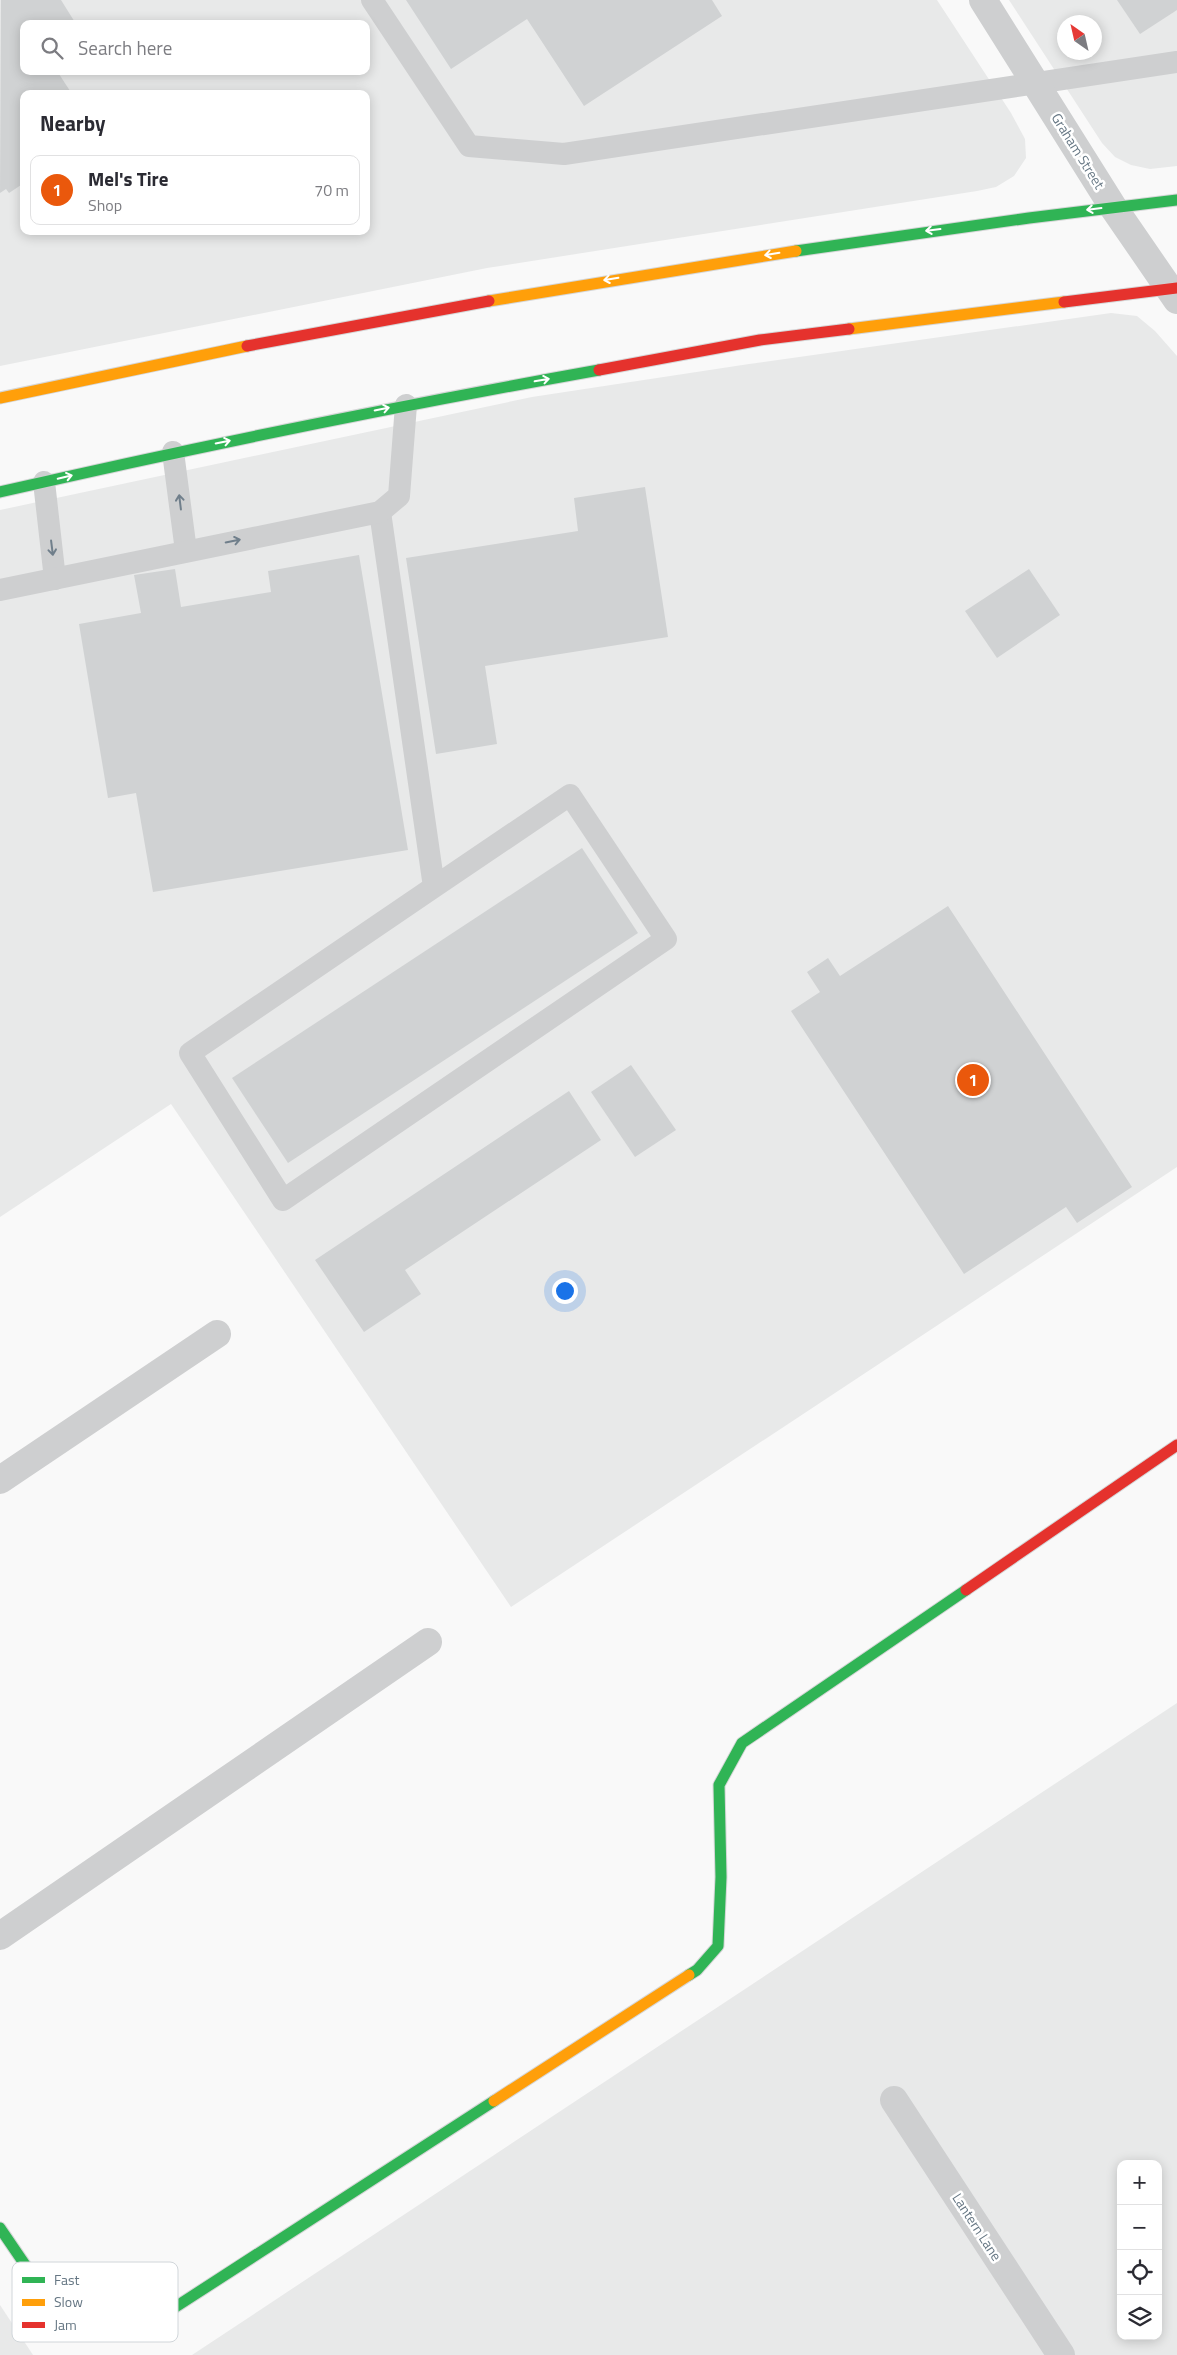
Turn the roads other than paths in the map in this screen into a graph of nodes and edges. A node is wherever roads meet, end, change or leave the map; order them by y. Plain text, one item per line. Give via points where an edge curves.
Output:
1 (372, 0) edge
2 (983, 0) edge
3 (1177, 62) edge
4 (1034, 82) junction
5 (1177, 200) edge
6 (1113, 207) junction
7 (1174, 292) edge
8 (0, 398) edge
9 (406, 405) junction
10 (174, 452) junction
11 (44, 482) junction
12 (0, 492) edge
13 (380, 512) junction
14 (186, 551) junction
15 (55, 579) junction
16 (0, 590) edge
17 (434, 887) junction
18 (217, 1334) dead end
19 (1177, 1445) edge
20 (0, 1480) edge
21 (428, 1642) dead end
22 (0, 1936) edge
23 (894, 2100) dead end
24 (0, 2228) edge
25 (23, 2262) edge
26 (178, 2306) edge
27 (1060, 2355) edge

1 - 4 lane via 470,146 564,154
2 - 4 street, Graham Street
3 - 4 lane
4 - 6 street, Graham Street
5 - 6 main road
6 - 7 street, Graham Street
6 -> 8 main road via 903,233 605,280 192,356
9 -> 7 main road via 760,340
10 -> 9 main road
9 - 13 lane via 399,496
11 -> 10 main road
14 -> 10 lane
11 - 12 main road
11 -> 15 lane
14 -> 13 lane
13 - 17 lane
14 - 15 lane
15 - 16 lane
17 - 17 lane via 570,795 666,938 283,1200 190,1053
18 - 20 street
19 - 26 main road via 742,1743 719,1785 721,1877 718,1946 697,1970
21 - 22 street
23 - 27 street, Lantern Lane
24 - 25 main road

